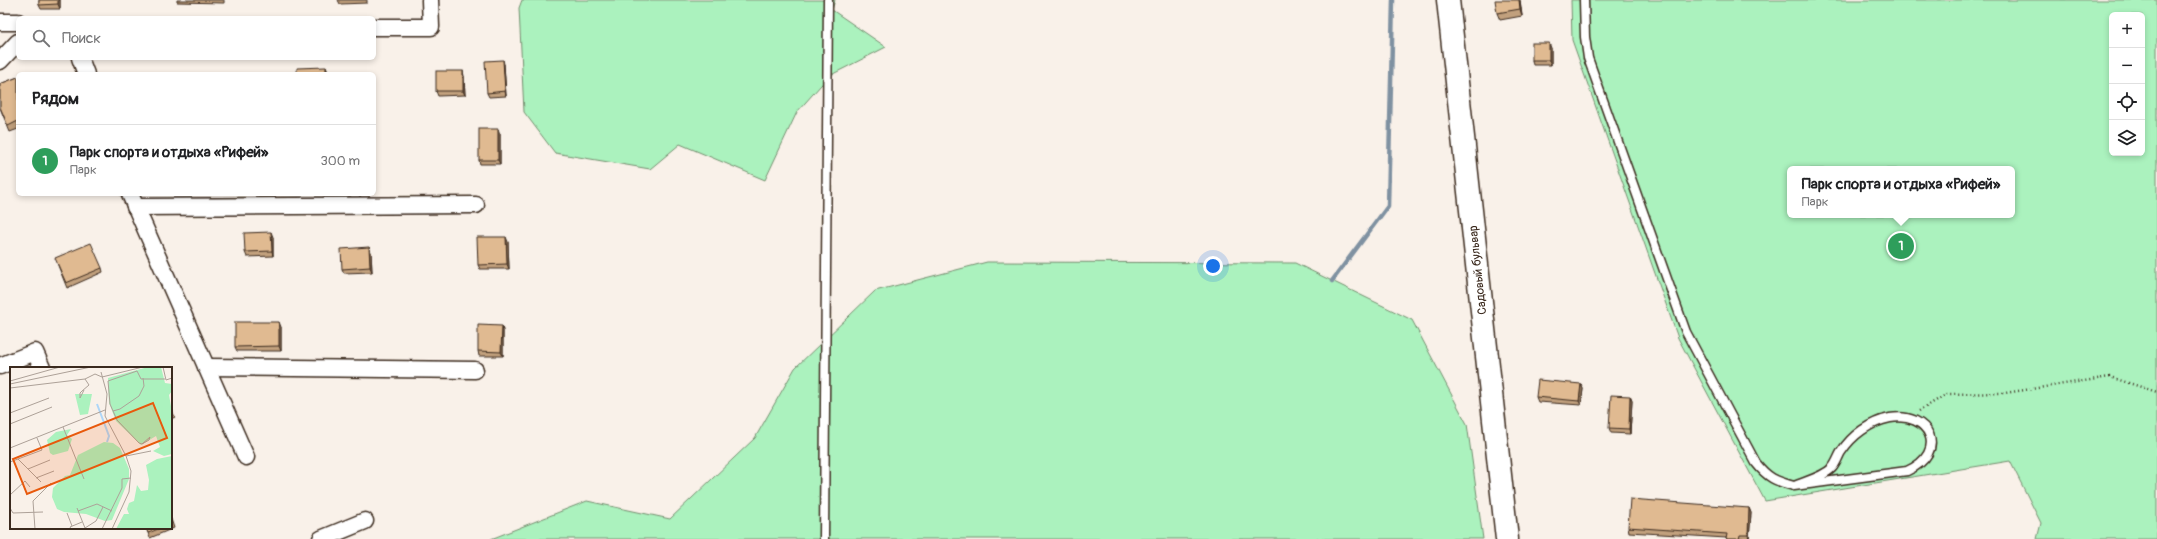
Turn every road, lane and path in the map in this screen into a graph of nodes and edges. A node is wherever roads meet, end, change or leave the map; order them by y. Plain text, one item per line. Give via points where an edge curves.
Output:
1 (430, 0) edge
2 (828, 0) edge
3 (1448, 0) edge
4 (1584, 0) edge
5 (0, 22) edge
6 (16, 22) edge
7 (376, 26) edge
8 (16, 44) edge
9 (81, 60) edge
10 (0, 62) edge
11 (85, 72) edge
12 (132, 201) edge
13 (476, 205) dead end
14 (0, 366) edge
15 (42, 367) edge
16 (206, 367) junction
17 (475, 370) dead end
18 (2157, 392) edge
19 (1906, 418) junction
20 (246, 457) dead end
21 (1794, 486) junction
22 (365, 521) dead end
23 (322, 539) edge
24 (824, 539) edge
25 (1507, 539) edge

1 - 7 street via 431,27
2 - 24 lane
3 - 25 street, Садовый бульвар
4 - 21 lane via 1588,58 1686,332 1756,463 1766,475 1777,482
5 - 6 street
8 - 10 street
9 - 11 street
12 - 13 street
12 - 16 street
14 - 15 street via 35,352
16 - 17 street
16 - 20 street
18 - 19 path via 2110,377 2005,393 1947,394
19 - 21 lane via 1890,418 1858,432 1848,442 1834,467
19 - 21 lane via 1928,431 1932,444 1926,458 1918,466 1907,471
22 - 23 street

